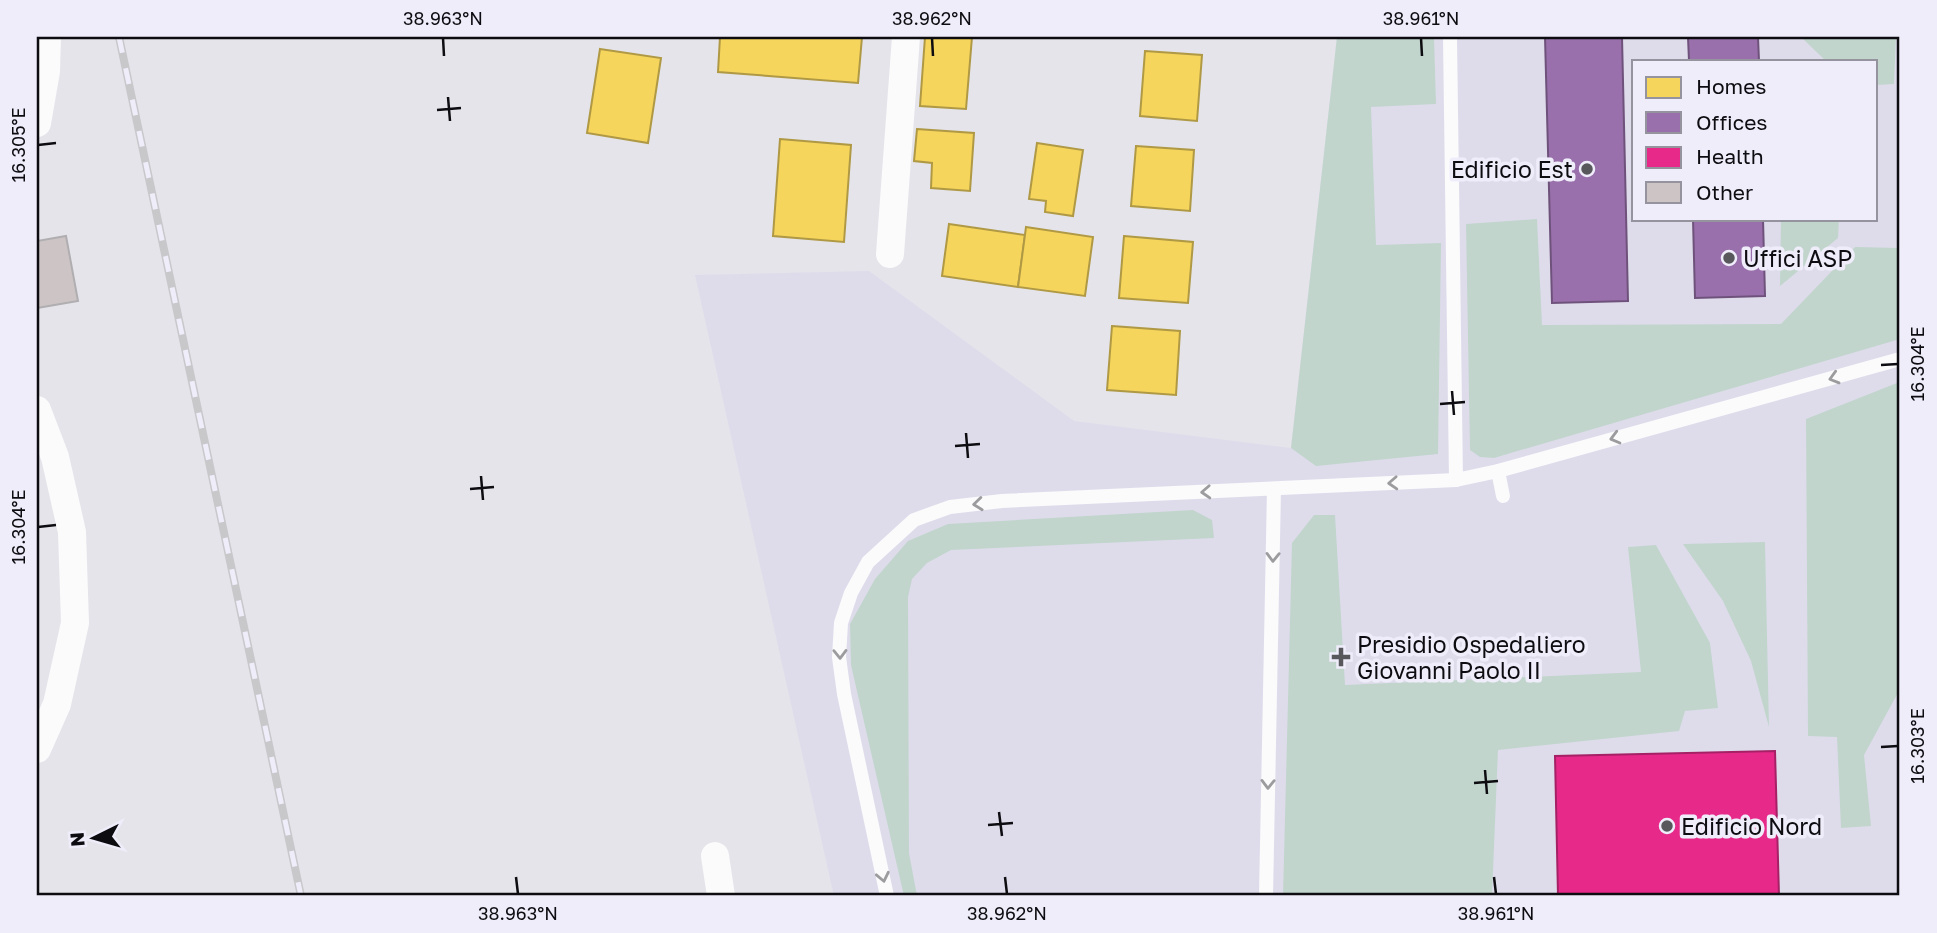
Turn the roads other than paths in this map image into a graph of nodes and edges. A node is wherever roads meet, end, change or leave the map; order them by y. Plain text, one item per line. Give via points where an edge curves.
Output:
1 (47, 37) edge
2 (906, 37) edge
3 (1450, 37) edge
4 (37, 123) edge
5 (890, 254) dead end
6 (1900, 359) edge
7 (37, 410) edge
8 (1498, 471) junction
9 (1456, 480) junction
10 (1274, 489) junction
11 (1503, 496) dead end
12 (37, 748) edge
13 (715, 856) dead end
14 (721, 896) edge
15 (887, 896) edge
16 (1266, 896) edge

1 - 4 street
2 - 5 street
3 - 9 lane
6 -> 8 lane
7 - 12 street via 55,457 72,532 75,623 58,704
8 - 9 lane
8 - 11 lane
9 -> 10 lane
10 -> 15 lane via 950,507 914,520 867,562 841,623 839,657
10 -> 16 lane
13 - 14 street

